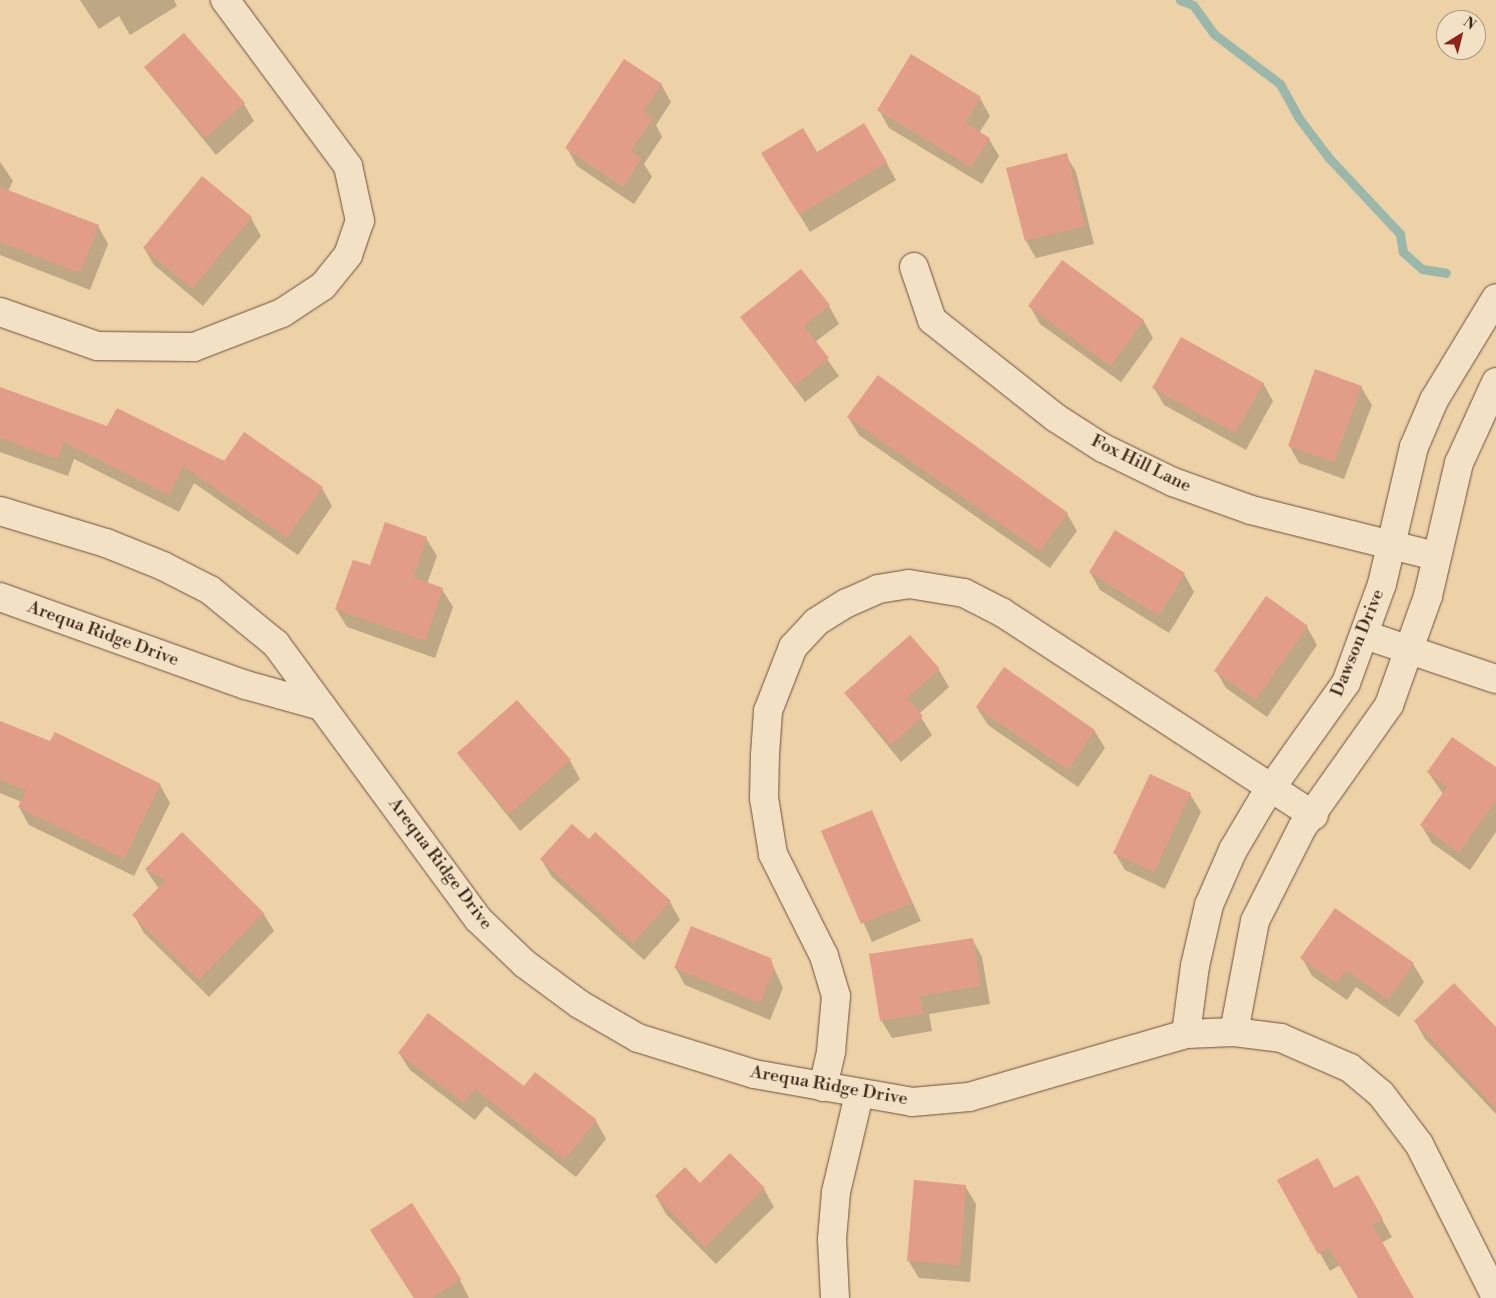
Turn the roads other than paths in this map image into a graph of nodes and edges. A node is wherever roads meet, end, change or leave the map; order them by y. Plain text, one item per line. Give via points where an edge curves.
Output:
1 (225, 0) edge
2 (914, 267) dead end
3 (1496, 298) edge
4 (0, 312) edge
5 (1496, 382) edge
6 (0, 511) edge
7 (1389, 546) junction
8 (1436, 556) junction
9 (0, 597) edge
10 (1365, 634) junction
11 (1410, 651) junction
12 (1496, 679) edge
13 (321, 706) junction
14 (1273, 788) junction
15 (1314, 816) junction
16 (1234, 1032) junction
17 (1186, 1034) junction
18 (823, 1087) junction
19 (859, 1095) junction
20 (1496, 1297) edge
21 (835, 1298) edge

1 - 4 street via 348,166 358,194 360,221 348,255 323,286 282,313 194,347 97,346
2 - 7 street, Fox Hill Lane via 932,320 1056,418 1103,448 1173,482 1251,510
3 - 7 street, Dawson Drive via 1427,416 1414,447
5 - 8 street via 1459,462
6 - 13 street, Arequa Ridge Drive via 106,542 210,590 276,644
7 - 8 street, Fox Hill Lane
7 - 10 street, Dawson Drive
8 - 11 street
9 - 13 street, Arequa Ridge Drive via 246,685
10 - 11 street
10 - 14 street, Dawson Drive via 1346,683
11 - 12 street
11 - 15 street via 1389,705
13 - 18 street, Arequa Ridge Drive via 478,919 525,964 579,1004 638,1038 690,1057
14 - 15 street
14 - 17 street, Dawson Drive via 1233,850 1209,905
14 - 18 street via 1003,613 964,593 910,584 878,589 816,622 794,647 768,711 764,798 773,854 824,956 836,996 832,1051
15 - 16 street via 1276,872 1254,921
16 - 17 street, Arequa Ridge Drive
16 - 20 street, Arequa Ridge Drive via 1281,1038 1318,1050 1350,1068 1381,1094 1419,1144
17 - 19 street, Arequa Ridge Drive via 969,1097 912,1102
18 - 19 street, Arequa Ridge Drive
19 - 21 street via 836,1192 832,1239

